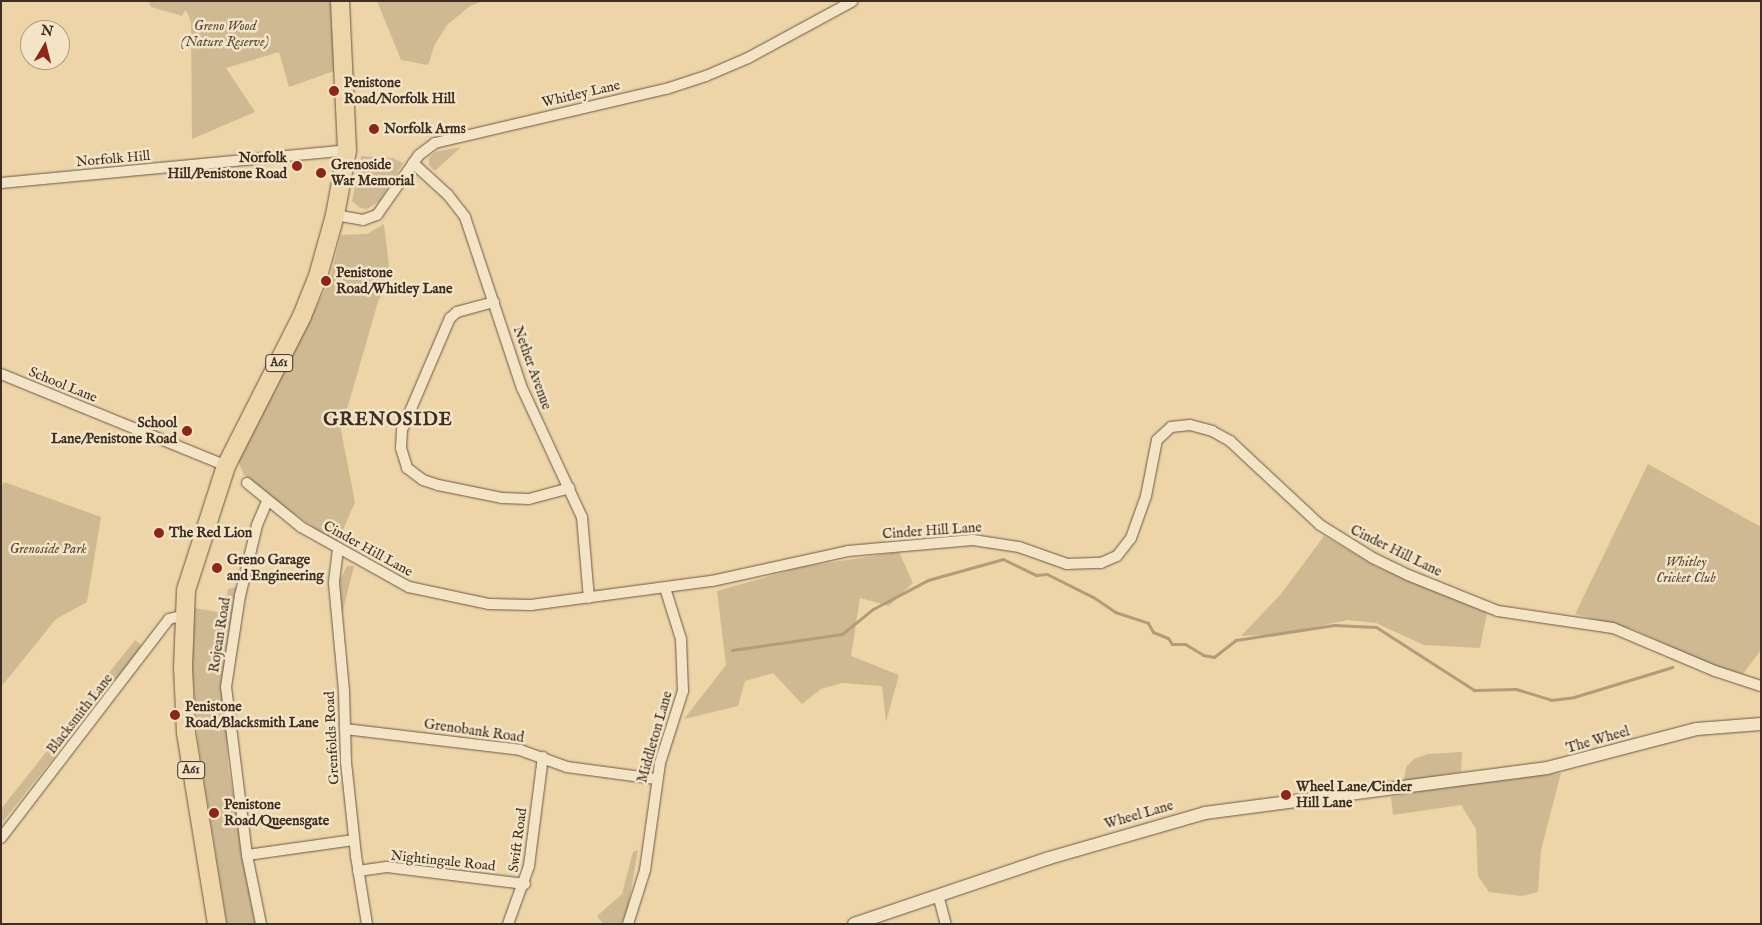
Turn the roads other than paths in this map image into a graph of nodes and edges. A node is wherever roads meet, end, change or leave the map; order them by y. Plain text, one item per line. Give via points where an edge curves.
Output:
1 (340, 1) edge
2 (853, 1) edge
3 (347, 150) junction
4 (413, 163) junction
5 (1, 182) edge
6 (335, 215) junction
7 (494, 302) junction
8 (1, 374) edge
9 (226, 466) junction
10 (247, 483) dead end
11 (570, 488) junction
12 (267, 502) junction
13 (338, 550) junction
14 (665, 588) junction
15 (589, 598) junction
16 (185, 615) junction
17 (1761, 686) edge
18 (1761, 724) edge
19 (345, 729) junction
20 (543, 757) junction
21 (656, 779) junction
22 (1443, 783) joint
23 (1, 838) edge
24 (354, 840) junction
25 (247, 855) junction
26 (358, 871) junction
27 (525, 884) junction
28 (938, 895) junction
29 (217, 924) edge
30 (261, 924) edge
31 (367, 924) edge
32 (508, 924) edge
33 (628, 924) edge
34 (854, 924) edge
35 (946, 924) edge

1 - 3 highway, A61
2 - 4 street, Whitley Lane via 756,54 706,76 666,89 435,143
3 - 5 street, Norfolk Hill
3 - 6 highway, A61
4 - 6 street, Whitley Lane via 377,215 363,220
4 - 7 street, Nether Avenue via 448,195 465,217
6 - 9 highway, A61 via 318,276 302,316
7 - 11 street, Nether Avenue via 522,388
7 - 11 street via 457,312 450,318 402,430 401,448 407,468 423,480 438,485 502,498 529,498
8 - 9 street, School Lane
9 - 16 highway, A61 via 193,563
10 - 12 street, Cinder Hill Lane
11 - 15 street, Nether Avenue via 582,517
12 - 13 street, Cinder Hill Lane
12 - 25 street, Rojean Road via 257,525 246,568 227,666 227,711
13 - 15 street, Cinder Hill Lane via 409,588 444,597 514,605
13 - 19 street, Grenfolds Road via 334,583
14 - 15 street, Cinder Hill Lane
14 - 17 street, Cinder Hill Lane via 721,579 823,555 973,540 1019,547 1067,564 1090,565 1109,561 1131,538 1143,507 1157,440 1171,427 1190,425 1212,431 1230,441 1320,525 1373,558 1408,575 1498,611 1613,628 1715,671
14 - 21 street, Middleton Lane via 681,639 684,682
16 - 23 street, Blacksmith Lane via 169,619
16 - 29 highway, A61 via 186,734
18 - 22 street, The Wheel via 1697,729 1571,764
19 - 20 street, Grenobank Road via 507,748
19 - 24 street, Grenfolds Road
20 - 21 street, Grenobank Road via 567,767
20 - 27 street, Swift Road
21 - 33 street, Middleton Lane via 645,870
22 - 28 street, Wheel Lane via 1206,813 1164,822
24 - 25 street
24 - 26 street, Grenfolds Road
25 - 30 street, Rojean Road
26 - 27 street, Nightingale Road via 387,867
26 - 31 street, Grenfolds Road
27 - 32 street, Swift Road
28 - 34 street, Wheel Lane
28 - 35 street

